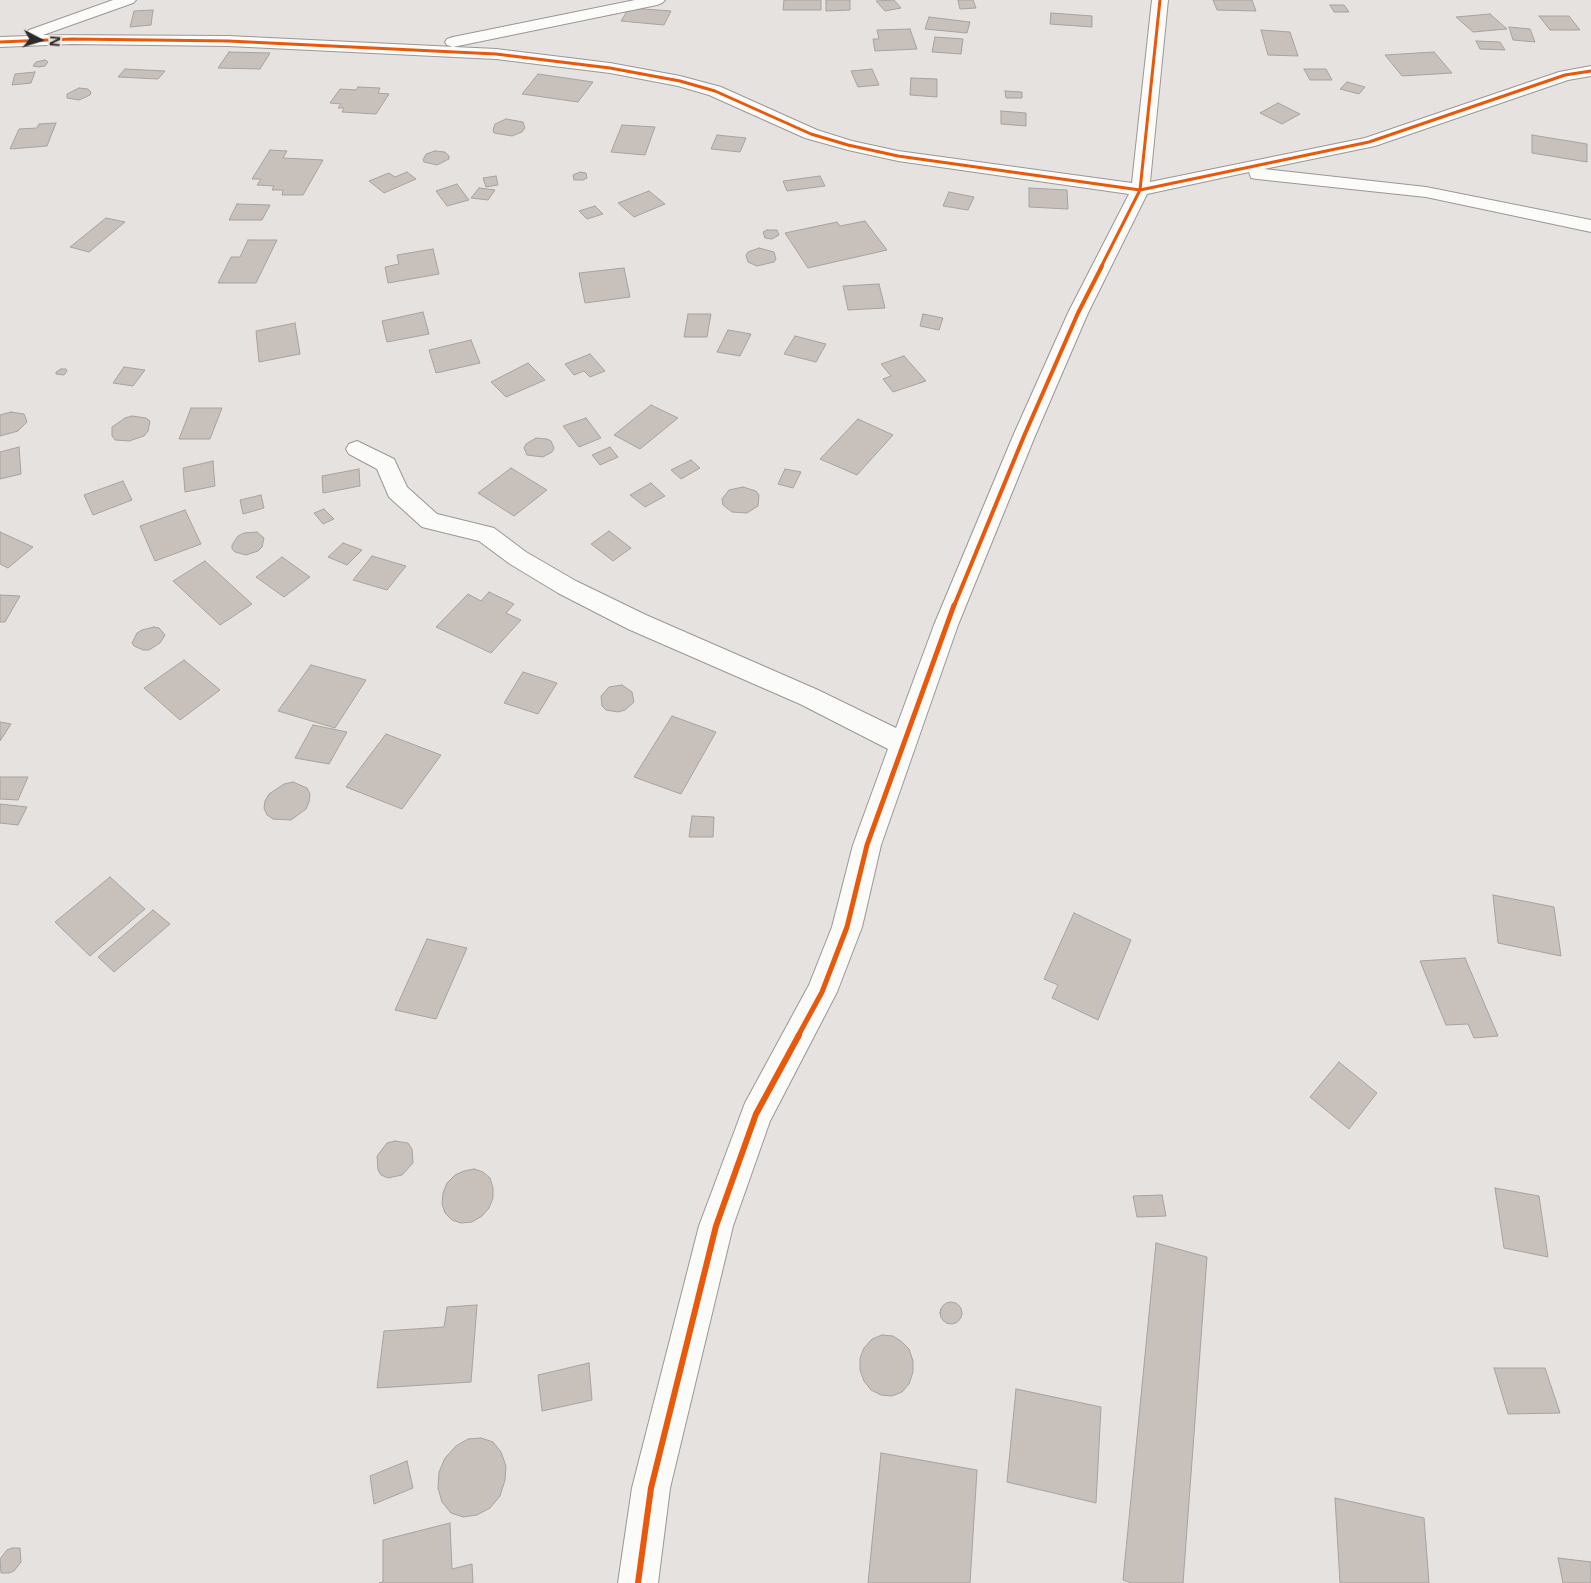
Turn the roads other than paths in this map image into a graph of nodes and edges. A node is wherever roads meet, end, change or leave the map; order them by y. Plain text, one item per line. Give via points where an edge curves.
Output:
1 (128, 0) edge
2 (657, 0) edge
3 (1160, 0) edge
4 (6, 42) edge
5 (417, 49) junction
6 (1591, 71) edge
7 (1228, 172) junction
8 (1140, 190) junction
9 (1591, 226) edge
10 (357, 449) dead end
11 (903, 744) junction
12 (638, 1583) edge

1 - 4 street
2 - 5 street
3 - 8 street
4 - 5 street via 72,39 228,41
5 - 8 street via 496,54 610,68 680,81 714,92 810,134 848,145 898,156
6 - 7 street via 1565,75 1369,142
7 - 8 street
7 - 9 street via 1426,192
8 - 11 street via 1078,313 1024,436 946,625
10 - 11 street via 386,464 397,491 430,521 486,534 526,563 628,618 809,697
11 - 12 street via 867,845 844,935 822,992 756,1114 716,1226 651,1488

